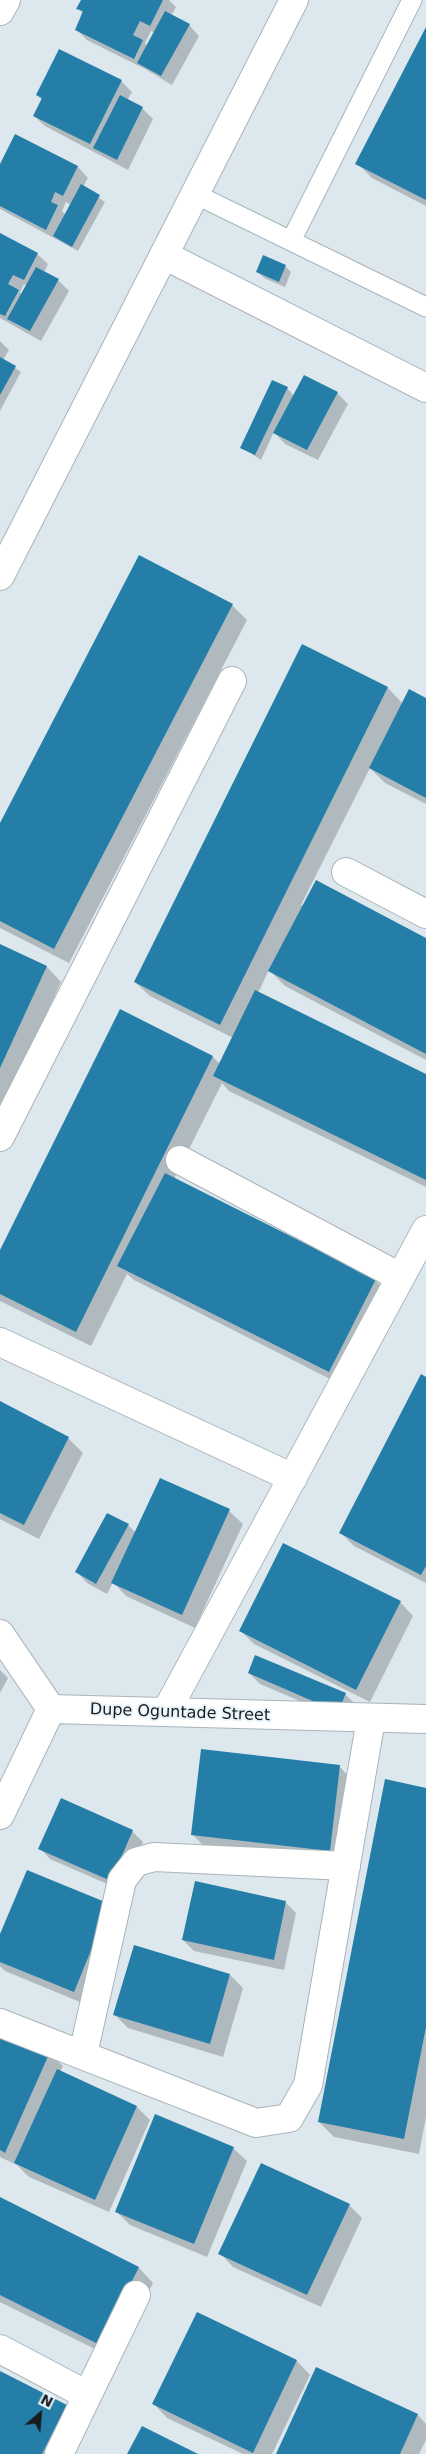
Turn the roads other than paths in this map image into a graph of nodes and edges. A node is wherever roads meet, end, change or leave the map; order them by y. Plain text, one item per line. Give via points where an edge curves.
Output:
1 (6, 0) edge
2 (294, 0) edge
3 (412, 0) edge
4 (0, 12) edge
5 (195, 194) junction
6 (291, 241) junction
7 (164, 255) junction
8 (426, 307) edge
9 (426, 388) edge
10 (0, 576) edge
11 (232, 681) dead end
12 (346, 872) dead end
13 (426, 914) edge
14 (0, 1136) edge
15 (180, 1160) dead end
16 (426, 1230) edge
17 (400, 1277) junction
18 (0, 1342) edge
19 (293, 1478) junction
20 (0, 1634) edge
21 (51, 1709) junction
22 (166, 1712) junction
23 (371, 1719) junction
24 (426, 1719) edge
25 (0, 1815) edge
26 (346, 1866) junction
27 (0, 2023) edge
28 (83, 2054) junction
29 (136, 2295) dead end
30 (0, 2349) edge
31 (87, 2396) junction
32 (59, 2454) edge

1 - 4 street
2 - 5 street
3 - 6 lane
5 - 6 lane
5 - 7 street
6 - 8 lane
7 - 9 street
7 - 10 street
11 - 14 street
12 - 13 street
15 - 17 street
16 - 17 street
17 - 19 street
18 - 19 street
19 - 22 street
20 - 21 street
21 - 22 street, Dupe Oguntade Street
21 - 25 street
22 - 23 street, Dupe Oguntade Street
23 - 24 street, Dupe Oguntade Street
23 - 26 street
26 - 28 street via 154,1857 136,1862 122,1880
26 - 28 street via 308,2085 289,2118 256,2122
27 - 28 street
29 - 31 street
30 - 31 street
31 - 32 street

